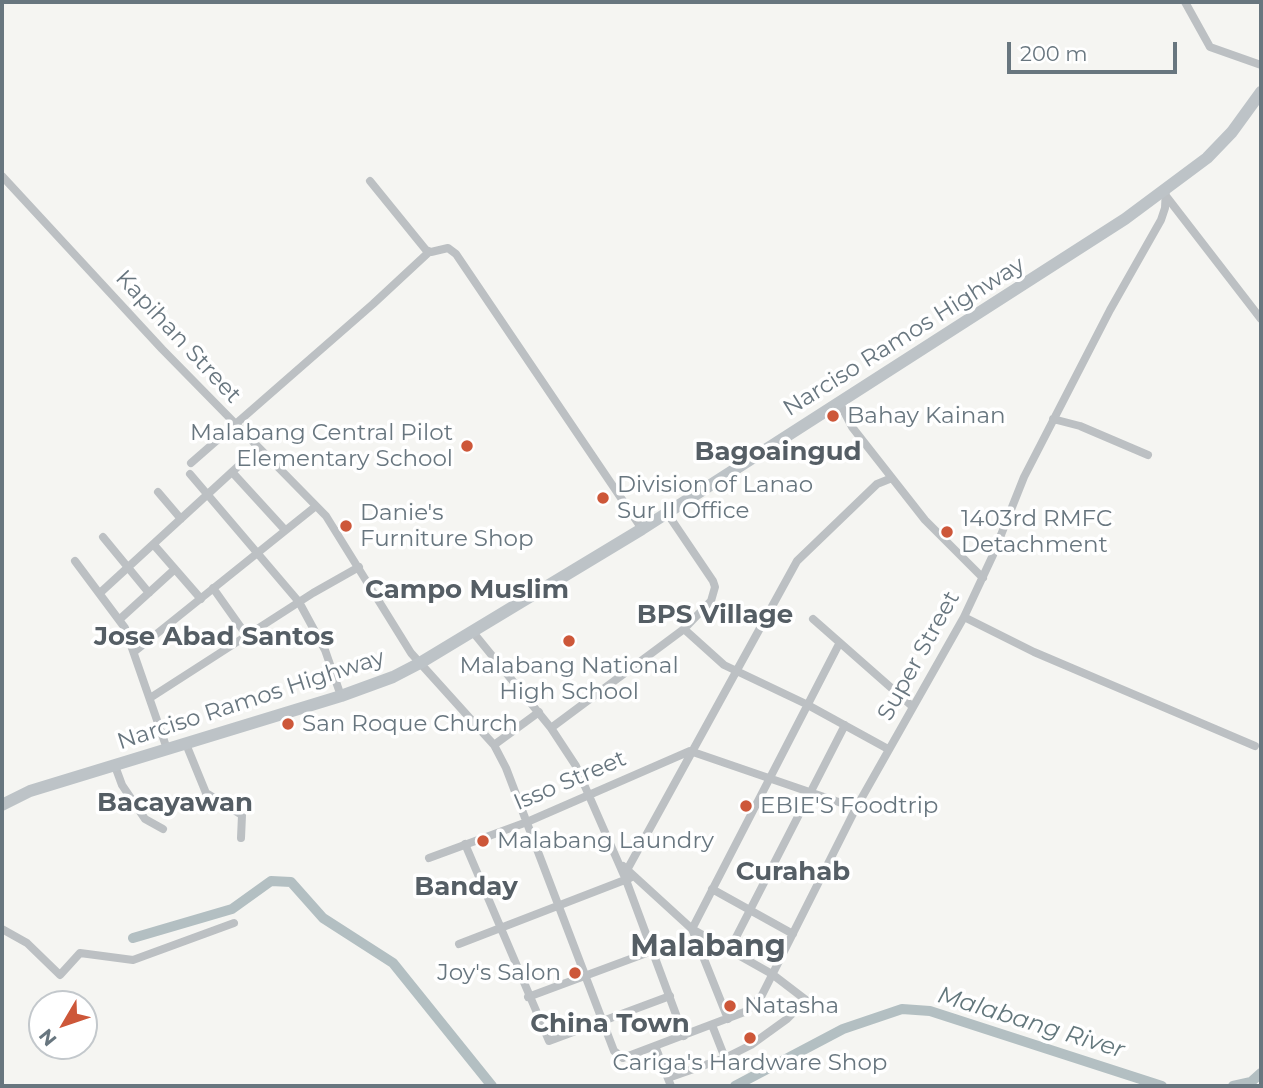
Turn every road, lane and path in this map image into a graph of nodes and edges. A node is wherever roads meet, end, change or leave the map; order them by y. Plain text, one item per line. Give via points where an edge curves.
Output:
1 (1185, 2) edge
2 (1261, 65) edge
3 (1261, 92) edge
4 (2, 176) edge
5 (370, 181) dead end
6 (1166, 192) junction
7 (429, 252) junction
8 (1261, 319) edge
9 (839, 402) junction
10 (1053, 419) junction
11 (234, 424) junction
12 (257, 449) junction
13 (1148, 455) dead end
14 (191, 463) dead end
15 (232, 472) junction
16 (190, 474) dead end
17 (892, 478) junction
18 (158, 492) dead end
19 (207, 495) junction
20 (316, 506) junction
21 (667, 513) junction
22 (181, 519) junction
23 (285, 530) junction
24 (642, 530) junction
25 (103, 537) dead end
26 (154, 545) junction
27 (258, 553) junction
28 (75, 561) dead end
29 (359, 567) junction
30 (129, 568) junction
31 (175, 569) junction
32 (983, 578) junction
33 (213, 588) junction
34 (101, 592) junction
35 (149, 593) junction
36 (201, 599) junction
37 (299, 603) junction
38 (964, 617) junction
39 (120, 619) junction
40 (813, 619) dead end
41 (684, 629) junction
42 (472, 631) junction
43 (247, 636) junction
44 (839, 644) junction
45 (134, 652) junction
46 (419, 663) junction
47 (735, 668) junction
48 (341, 696) junction
49 (150, 698) junction
50 (806, 704) junction
51 (913, 707) junction
52 (538, 712) junction
53 (845, 725) junction
54 (551, 728) junction
55 (186, 744) junction
56 (494, 745) junction
57 (1255, 746) dead end
58 (167, 749) junction
59 (888, 749) junction
60 (690, 751) junction
61 (115, 766) junction
62 (769, 778) junction
63 (810, 791) junction
64 (589, 795) junction
65 (2, 804) edge
66 (856, 808) junction
67 (527, 821) junction
68 (163, 829) dead end
69 (242, 838) dead end
70 (465, 844) junction
71 (429, 858) dead end
72 (628, 875) junction
73 (712, 889) junction
74 (560, 906) junction
75 (751, 911) junction
76 (233, 923) dead end
77 (503, 928) junction
78 (2, 929) edge
79 (692, 929) junction
80 (793, 934) junction
81 (459, 944) dead end
82 (730, 949) junction
83 (652, 951) junction
84 (772, 974) junction
85 (586, 975) junction
86 (670, 996) junction
87 (528, 997) junction
88 (728, 1019) junction
89 (603, 1020) junction
90 (712, 1025) junction
91 (684, 1036) junction
92 (655, 1046) junction
93 (618, 1057) joint
94 (724, 1058) junction
95 (669, 1082) edge

1 - 2 street via 1210,47
3 - 6 highway, Narciso Ramos Highway via 1220,145
4 - 11 street, Kapihan Street
5 - 7 street
6 - 8 street
6 - 9 highway, Narciso Ramos Highway
6 - 10 street, Super Street via 1161,220
7 - 11 street
7 - 24 street via 448,248 456,254
9 - 17 street via 852,427
9 - 21 highway, Narciso Ramos Highway
10 - 13 street
10 - 32 street, Super Street
11 - 12 street, Kapihan Street
11 - 14 street
12 - 15 street
12 - 20 street, Kapihan Street
15 - 19 street
15 - 23 street
16 - 19 street
17 - 32 street
17 - 47 street via 877,484 805,551
18 - 22 street
19 - 22 street
19 - 27 street
20 - 23 street
20 - 29 street, Kapihan Street
21 - 24 highway, Narciso Ramos Highway
21 - 41 street via 715,587 706,609
22 - 26 street
23 - 27 street
24 - 42 highway, Narciso Ramos Highway
25 - 30 street
26 - 30 street
26 - 31 street
27 - 33 street
27 - 37 street
28 - 34 street
29 - 37 street
29 - 46 street, Kapihan Street
30 - 34 street
30 - 35 street
31 - 35 street
31 - 36 street
32 - 38 street, Super Street
33 - 36 street
33 - 43 street
34 - 39 street
35 - 39 street
36 - 45 street
37 - 43 street
37 - 48 street via 325,650
38 - 51 street, Super Street
38 - 57 street via 1034,652
39 - 45 street
40 - 44 street
41 - 47 street via 718,661
41 - 54 street
42 - 46 highway, Narciso Ramos Highway
42 - 52 street
43 - 49 street
44 - 50 street
44 - 51 street
45 - 49 street
46 - 48 highway, Narciso Ramos Highway
46 - 56 street, Kapihan Street
47 - 50 street
47 - 60 street
48 - 55 highway, Narciso Ramos Highway
49 - 58 street
50 - 53 street
50 - 62 street
51 - 59 street, Super Street
52 - 54 street
52 - 56 street
53 - 59 street
53 - 63 street
54 - 64 street
55 - 58 highway, Narciso Ramos Highway
55 - 69 street via 206,793 242,816
56 - 67 street, Kapihan Street
58 - 61 highway, Narciso Ramos Highway
59 - 66 street, Super Street
60 - 62 street
60 - 64 street, Isso Street
60 - 72 street
61 - 65 highway, Narciso Ramos Highway
61 - 68 street via 145,819
62 - 63 street
62 - 73 street
63 - 66 street
63 - 75 street
64 - 67 street, Isso Street
64 - 72 street
66 - 80 street, Super Street
67 - 70 street, Isso Street
67 - 74 street, Kapihan Street
70 - 71 street, Isso Street
70 - 77 street
72 - 74 street
72 - 79 street
72 - 83 street
73 - 75 street
73 - 79 street
74 - 77 street
74 - 85 street, Kapihan Street
75 - 80 street
75 - 82 street
76 - 78 street via 133,960 80,953 60,975 27,943
77 - 81 street
77 - 87 street
79 - 82 street
79 - 88 street
80 - 84 street, Super Street
82 - 84 street
83 - 85 street
83 - 86 street
84 - 88 street, Super Street via 757,1002
84 - 94 street via 802,994 806,1003 762,1037
85 - 87 street
85 - 89 street, Kapihan Street
86 - 89 street
86 - 91 street
87 - 89 street via 549,1041
88 - 90 street, Super Street
89 - 93 street, Kapihan Street
90 - 91 street, Super Street
90 - 94 street
91 - 92 street, Super Street
92 - 93 street, Super Street
92 - 95 street
94 - 95 street

